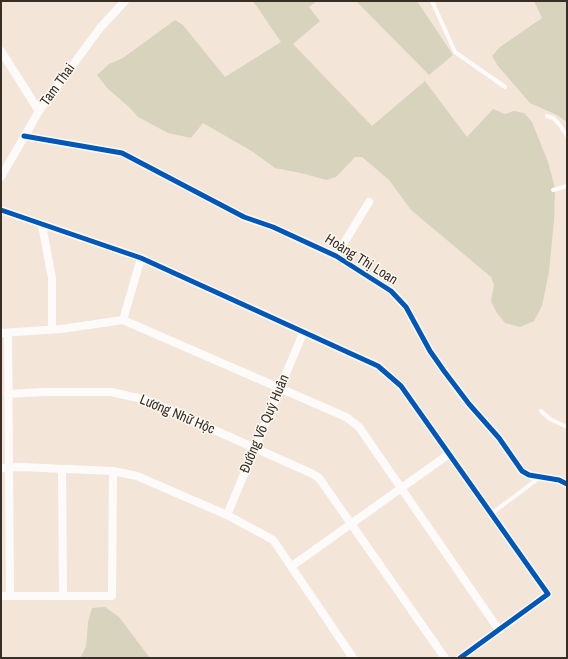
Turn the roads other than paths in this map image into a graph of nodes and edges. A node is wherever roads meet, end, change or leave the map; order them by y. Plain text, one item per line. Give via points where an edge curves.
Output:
1 (125, 1) edge
2 (432, 1) edge
3 (1, 50) edge
4 (505, 88) dead end
5 (39, 111) junction
6 (547, 116) dead end
7 (24, 136) junction
8 (567, 136) edge
9 (1, 177) edge
10 (567, 186) edge
11 (553, 190) dead end
12 (368, 202) dead end
13 (1, 210) edge
14 (42, 225) junction
15 (336, 256) junction
16 (142, 258) junction
17 (122, 320) junction
18 (52, 329) junction
19 (4, 333) edge
20 (303, 333) junction
21 (280, 387) junction
22 (8, 394) junction
23 (540, 411) dead end
24 (567, 427) edge
25 (255, 448) junction
26 (449, 454) junction
27 (5, 468) edge
28 (62, 469) junction
29 (112, 471) junction
30 (539, 478) junction
31 (567, 484) edge
32 (401, 488) junction
33 (490, 514) junction
34 (227, 515) junction
35 (351, 524) junction
36 (292, 566) junction
37 (1, 596) edge
38 (10, 596) junction
39 (63, 596) junction
40 (499, 630) junction
41 (353, 658) edge
42 (445, 658) edge
43 (460, 658) edge

1 - 5 street, Tam Thai via 100,28
2 - 4 lane via 455,52
3 - 5 street
5 - 7 street, Tam Thai
6 - 8 lane via 559,124
7 - 9 street, Tam Thai
7 - 15 street, Hoàng Thị Loan via 122,153 244,217 273,227
10 - 11 lane
12 - 15 street
13 - 14 street
14 - 16 street
14 - 18 street via 52,278
15 - 30 street, Hoàng Thị Loan via 391,291 406,307 430,351 469,404 499,438 522,471
16 - 17 street
16 - 20 street
17 - 18 street
17 - 21 street
18 - 19 street
19 - 22 street
20 - 21 street, Đường Võ Quý Huân
20 - 26 street via 378,366 390,375 407,393
21 - 25 street, Đường Võ Quý Huân
21 - 32 street via 346,417 359,426
22 - 25 street, Lương Nhữ Hộc via 119,393 147,400
22 - 27 street
23 - 24 lane
25 - 34 street, Đường Võ Quý Huân
25 - 35 street, Lương Nhữ Hộc via 319,478
26 - 32 street
26 - 33 street
27 - 28 street
27 - 38 street
28 - 29 street
28 - 39 street
29 - 34 street via 137,476
29 - 39 street via 112,596
30 - 31 street, Hoàng Thị Loan via 559,480
30 - 33 lane
32 - 35 street
32 - 40 street
33 - 40 street via 548,594
34 - 36 street via 273,540
35 - 36 street
35 - 42 street, Lương Nhữ Hộc
36 - 41 street
37 - 38 street
38 - 39 street
40 - 43 street

